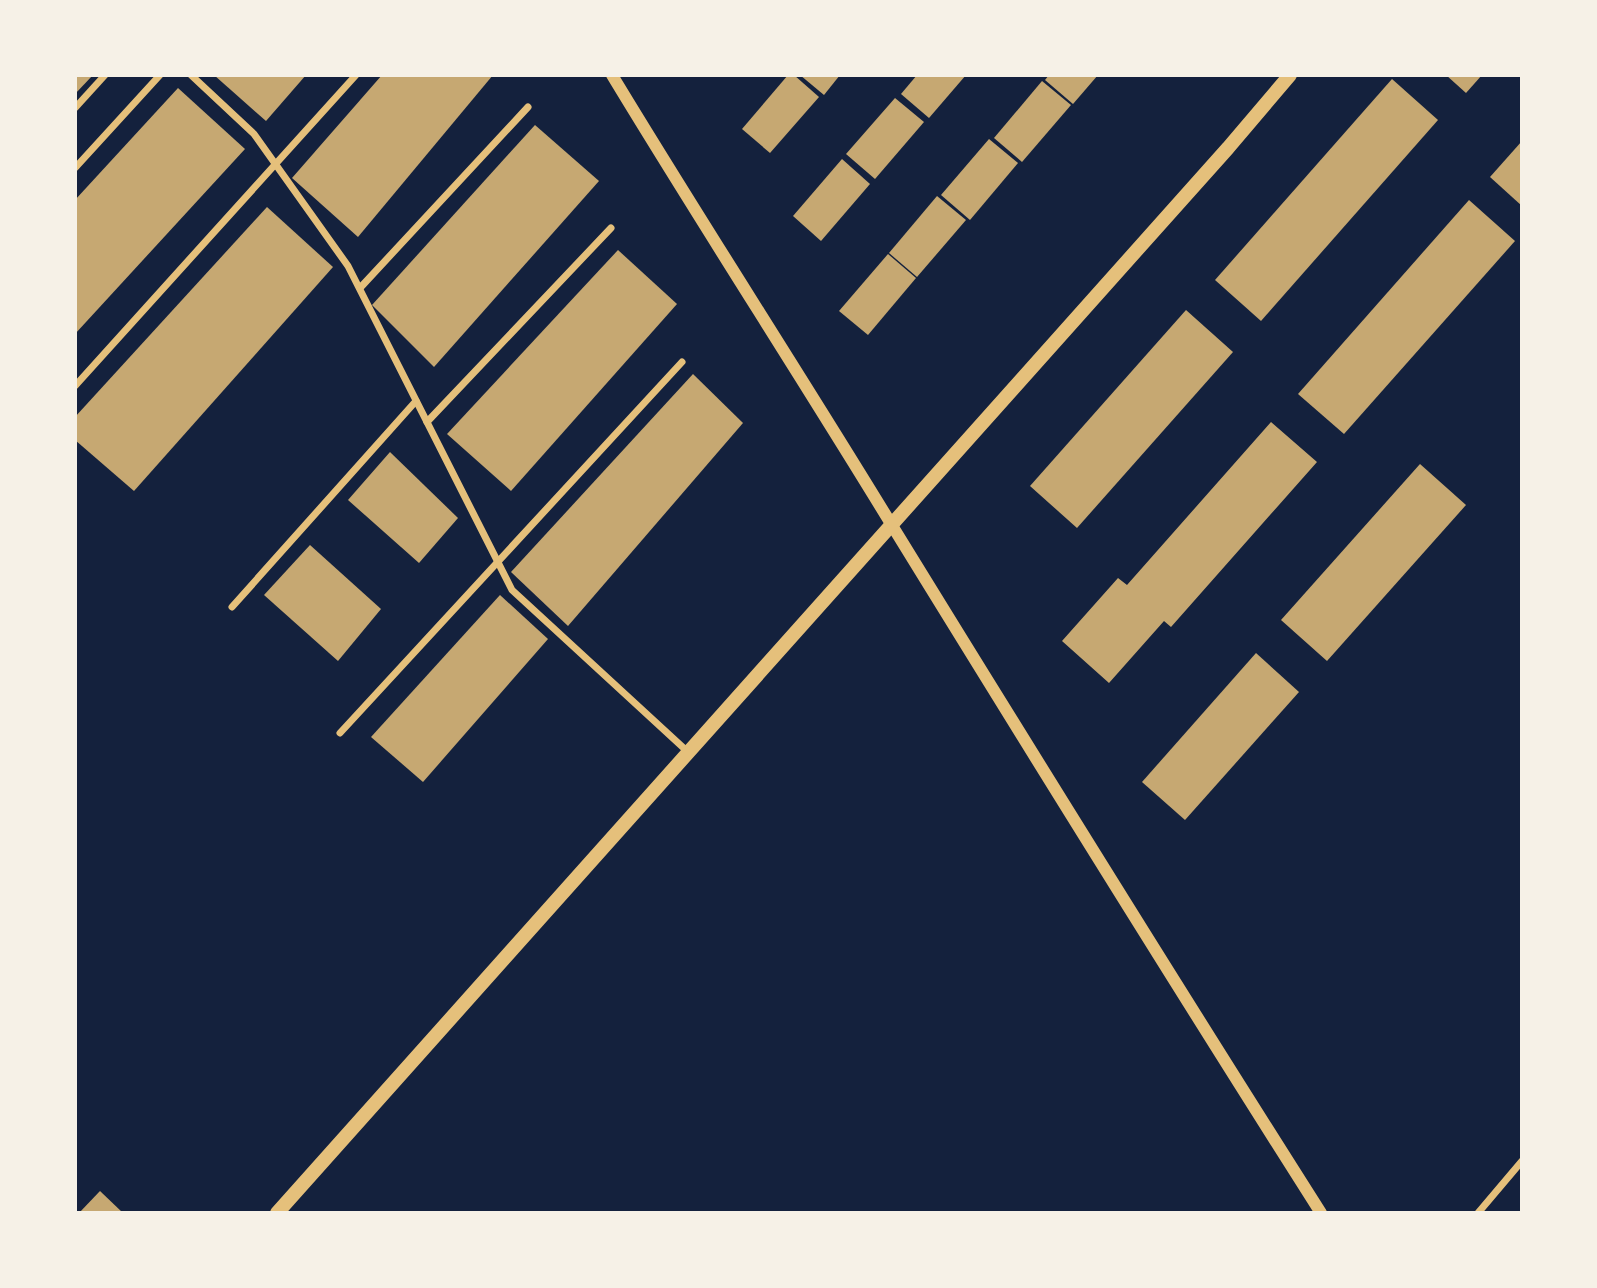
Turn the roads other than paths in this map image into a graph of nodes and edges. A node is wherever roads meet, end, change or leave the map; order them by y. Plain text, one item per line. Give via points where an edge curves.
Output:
1 (105, 75) edge
2 (160, 75) edge
3 (191, 75) edge
4 (356, 75) edge
5 (612, 75) edge
6 (1290, 75) edge
7 (528, 107) dead end
8 (75, 108) edge
9 (276, 166) junction
10 (75, 168) edge
11 (611, 228) dead end
12 (360, 288) junction
13 (682, 362) dead end
14 (75, 386) edge
15 (416, 401) junction
16 (427, 422) junction
17 (892, 524) junction
18 (497, 561) junction
19 (232, 607) dead end
20 (340, 733) dead end
21 (688, 752) junction
22 (1522, 1161) edge
23 (277, 1213) edge
24 (1321, 1213) edge
25 (1478, 1213) edge

1 - 8 street
2 - 10 street
3 - 9 street via 254,134
4 - 9 street
5 - 17 street
6 - 17 main road
7 - 12 street
9 - 12 street
9 - 14 street
11 - 16 street
12 - 15 street
13 - 18 street
15 - 16 street
15 - 19 street
16 - 18 street
17 - 21 main road
17 - 24 street
18 - 20 street
18 - 21 street via 512,590
21 - 23 main road
22 - 25 street

